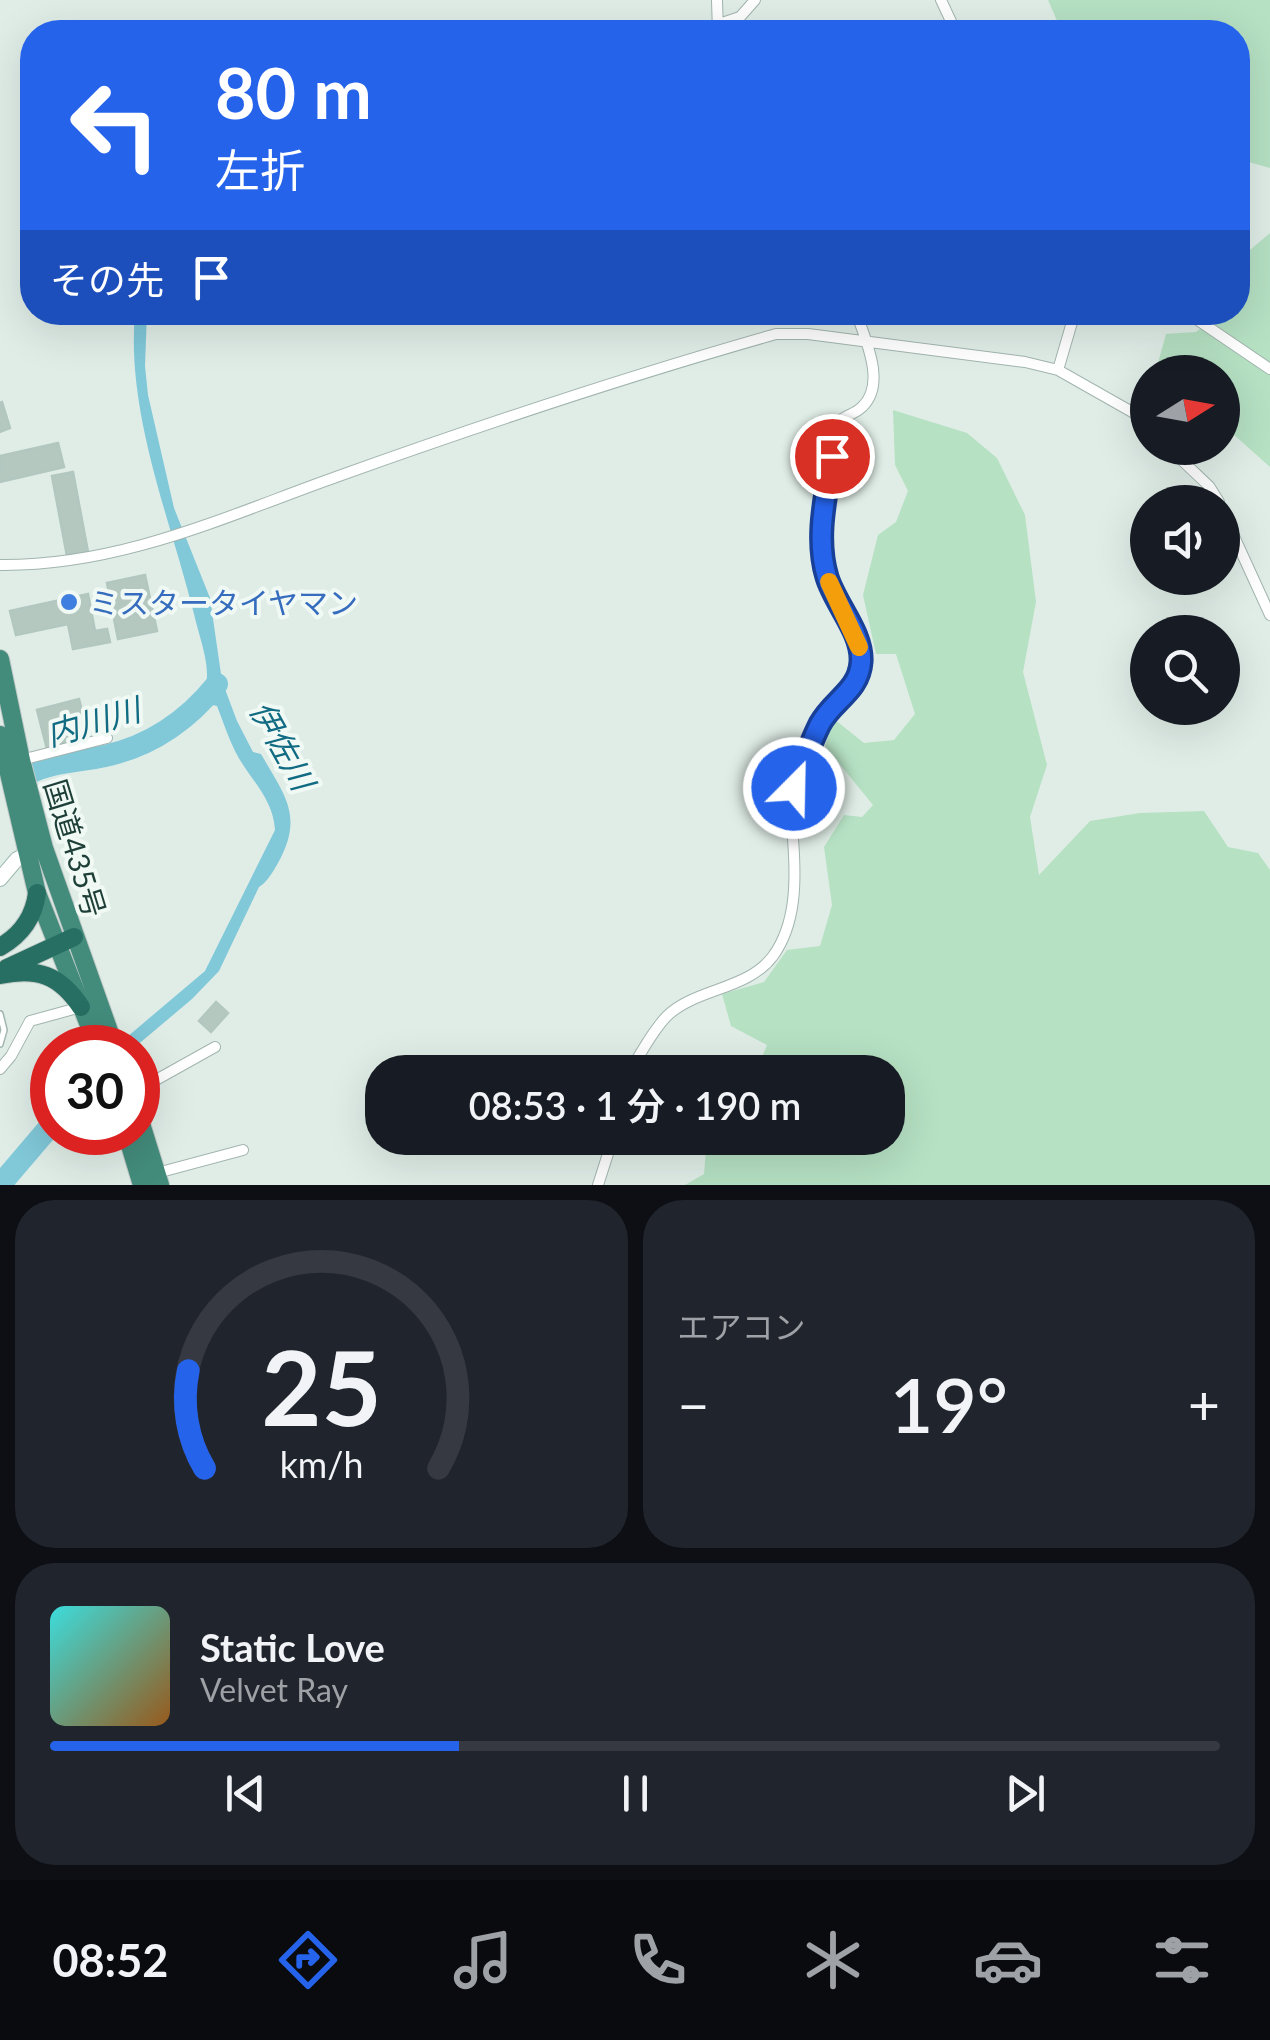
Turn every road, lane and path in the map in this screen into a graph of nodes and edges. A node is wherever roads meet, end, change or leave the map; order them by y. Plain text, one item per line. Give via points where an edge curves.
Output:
1 (756, 0) edge
2 (734, 20) edge
3 (860, 325) edge
4 (1070, 325) edge
5 (1205, 325) edge
6 (866, 342) junction
7 (1270, 369) edge
8 (1058, 370) junction
9 (1130, 411) edge
10 (1187, 465) edge
11 (1208, 485) edge
12 (1240, 549) edge
13 (0, 564) edge
14 (1270, 615) edge
15 (0, 659) edge
16 (0, 736) edge
17 (107, 738) dead end
18 (21, 760) junction
19 (35, 851) junction
20 (0, 879) edge
21 (38, 892) junction
22 (74, 937) junction
23 (55, 943) junction
24 (0, 948) edge
25 (0, 958) edge
26 (0, 973) edge
27 (81, 1007) junction
28 (0, 1014) edge
29 (94, 1025) edge
30 (102, 1025) edge
31 (0, 1044) edge
32 (216, 1046) dead end
33 (641, 1055) edge
34 (0, 1069) edge
35 (160, 1078) edge
36 (243, 1150) dead end
37 (139, 1155) edge
38 (147, 1155) edge
39 (608, 1155) edge
40 (153, 1181) edge
41 (598, 1185) edge

1 - 2 street
3 - 6 street
4 - 8 street
5 - 7 street
6 - 8 street
6 - 13 street via 776,334 536,408 196,530 70,562
6 - 33 street via 873,390 863,407 836,426 822,556 861,662 848,694 821,722 794,788 794,896 786,929 772,958 669,1014
8 - 9 street
10 - 11 street
12 - 14 street
15 - 18 highway, 国道435号
16 - 19 highway, 国道435号 via 10,807
17 - 18 street
18 - 19 highway, 国道435号
19 - 20 main road via 16,858
19 - 21 highway, 国道435号
19 - 22 highway, 国道435号
21 - 23 highway, 国道435号
21 - 24 highway via 26,924
22 - 23 highway
22 - 30 highway, 国道435号
23 - 25 highway
23 - 26 highway
23 - 27 highway, 国道435号
26 - 27 highway via 48,975
27 - 29 highway, 国道435号
27 - 34 street via 30,1021
28 - 31 lane
32 - 35 street
36 - 40 street
37 - 40 highway
38 - 40 highway
39 - 41 street

